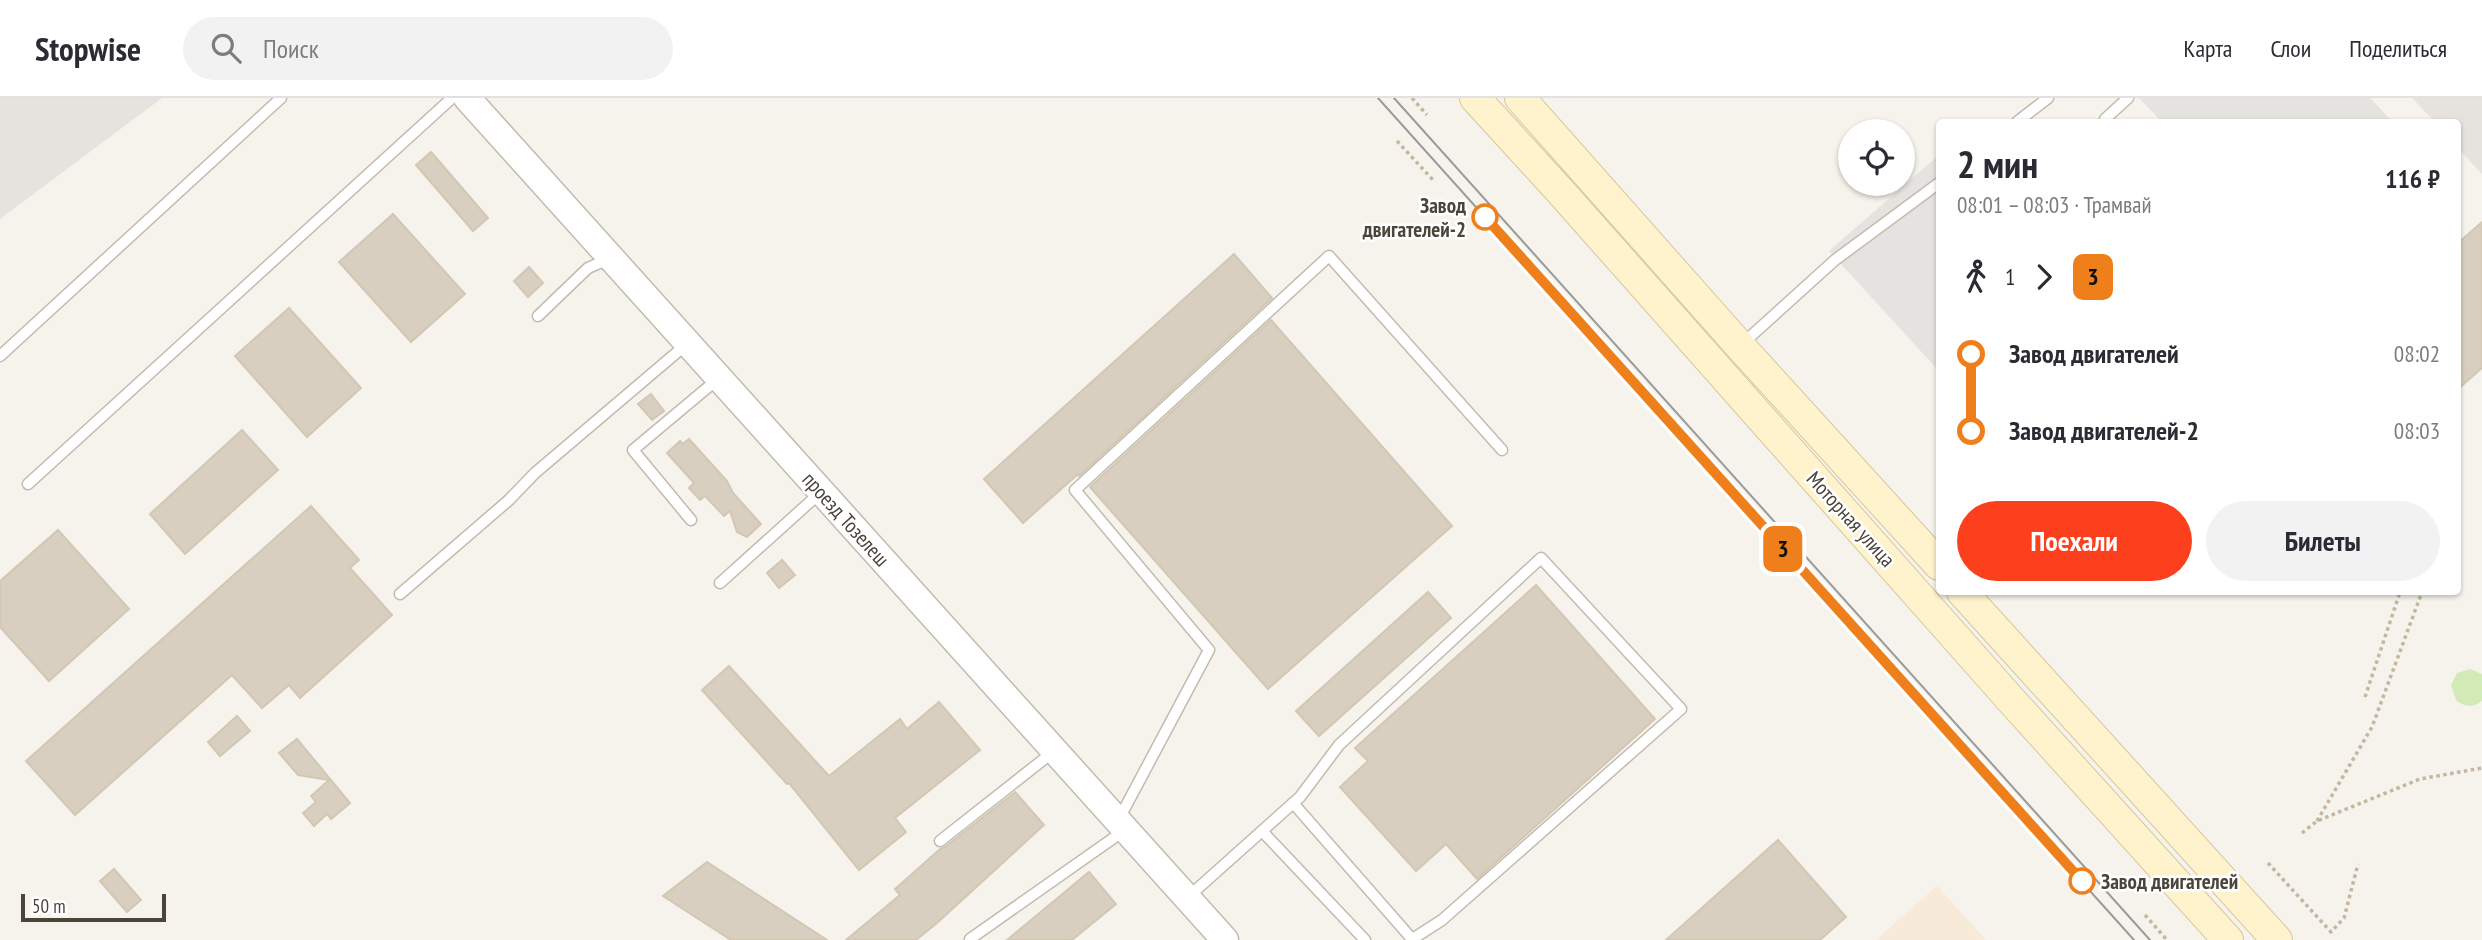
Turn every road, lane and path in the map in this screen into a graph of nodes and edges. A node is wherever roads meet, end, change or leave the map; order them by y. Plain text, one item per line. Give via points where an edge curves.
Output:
1 (281, 98) edge
2 (452, 98) edge
3 (467, 98) edge
4 (1412, 98) edge
5 (1475, 98) edge
6 (1520, 98) edge
7 (2048, 98) edge
8 (2128, 98) edge
9 (1427, 115) dead end
10 (2105, 118) dead end
11 (2021, 119) edge
12 (1398, 141) dead end
13 (1433, 180) dead end
14 (1936, 185) edge
15 (611, 258) junction
16 (538, 316) dead end
17 (688, 343) junction
18 (1740, 346) junction
19 (0, 356) edge
20 (719, 378) junction
21 (1502, 450) dead end
22 (1840, 454) junction
23 (1814, 477) junction
24 (28, 484) dead end
25 (821, 492) junction
26 (691, 520) dead end
27 (1936, 562) edge
28 (720, 583) dead end
29 (400, 594) dead end
30 (1965, 595) edge
31 (2399, 595) edge
32 (2421, 595) edge
33 (2365, 697) dead end
34 (1054, 751) junction
35 (2482, 768) edge
36 (1293, 803) junction
37 (2318, 821) junction
38 (1121, 825) junction
39 (1262, 831) junction
40 (2302, 833) dead end
41 (940, 841) dead end
42 (2269, 863) dead end
43 (2358, 864) dead end
44 (1187, 898) junction
45 (2145, 915) dead end
46 (970, 939) edge
47 (1412, 939) edge
48 (1224, 940) edge
49 (1365, 940) edge
50 (2167, 940) edge
51 (2228, 940) edge
52 (2277, 940) edge

1 - 19 lane
2 - 24 lane
3 - 15 street, проезд Тозелеш
4 - 9 path
5 - 23 main road, Моторная улица
6 - 18 main road, Моторная улица
7 - 11 lane
8 - 10 lane
12 - 13 path
14 - 18 lane via 1835,260
15 - 16 lane via 588,268
15 - 17 street, проезд Тозелеш
17 - 20 street, проезд Тозелеш
17 - 29 lane
18 - 22 main road, Моторная улица
20 - 25 street, проезд Тозелеш
20 - 26 lane via 633,450
21 - 38 lane via 1329,256 1075,490 1209,650
22 - 23 main road
22 - 27 main road, Моторная улица
23 - 51 main road, Моторная улица
25 - 28 lane
25 - 34 street, проезд Тозелеш
30 - 52 main road
31 - 33 path
32 - 37 path via 2372,727
34 - 38 street, проезд Тозелеш
34 - 41 lane
35 - 37 path via 2420,779
36 - 39 lane
36 - 47 lane
36 - 47 lane via 1339,745 1541,558 1681,709 1442,920
37 - 40 path
38 - 44 street, проезд Тозелеш
38 - 46 lane
39 - 44 lane
39 - 49 lane
42 - 43 path via 2331,932 2344,918
44 - 48 street, проезд Тозелеш
45 - 50 path

